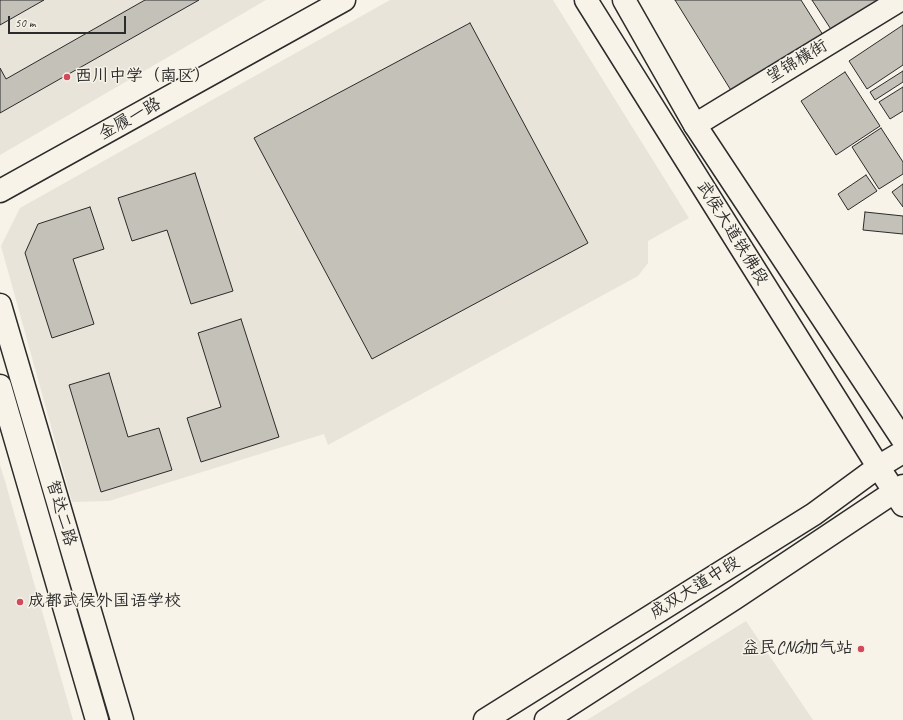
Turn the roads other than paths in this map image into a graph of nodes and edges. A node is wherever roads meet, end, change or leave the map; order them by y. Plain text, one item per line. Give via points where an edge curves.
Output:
1 (344, 0) edge
2 (586, 0) edge
3 (624, 0) edge
4 (900, 0) edge
5 (695, 124) junction
6 (0, 191) edge
7 (0, 305) edge
8 (0, 386) edge
9 (903, 440) edge
10 (903, 452) edge
11 (878, 467) junction
12 (900, 494) edge
13 (97, 720) edge
14 (122, 720) edge
15 (485, 720) edge
16 (546, 720) edge

1 - 6 main road, 金履一路
2 - 11 main road, 武侯大道铁佛段
3 - 5 main road, 武侯大道铁佛段
4 - 5 main road, 望锦横街
5 - 9 main road, 武侯大道铁佛段
7 - 14 main road, 智达二路
8 - 13 main road, 智达二路
10 - 11 main road, 成双大道中段
11 - 12 main road, 武侯大道铁佛段
11 - 15 main road, 成双大道中段 via 814,514
12 - 16 main road, 成双大道中段

